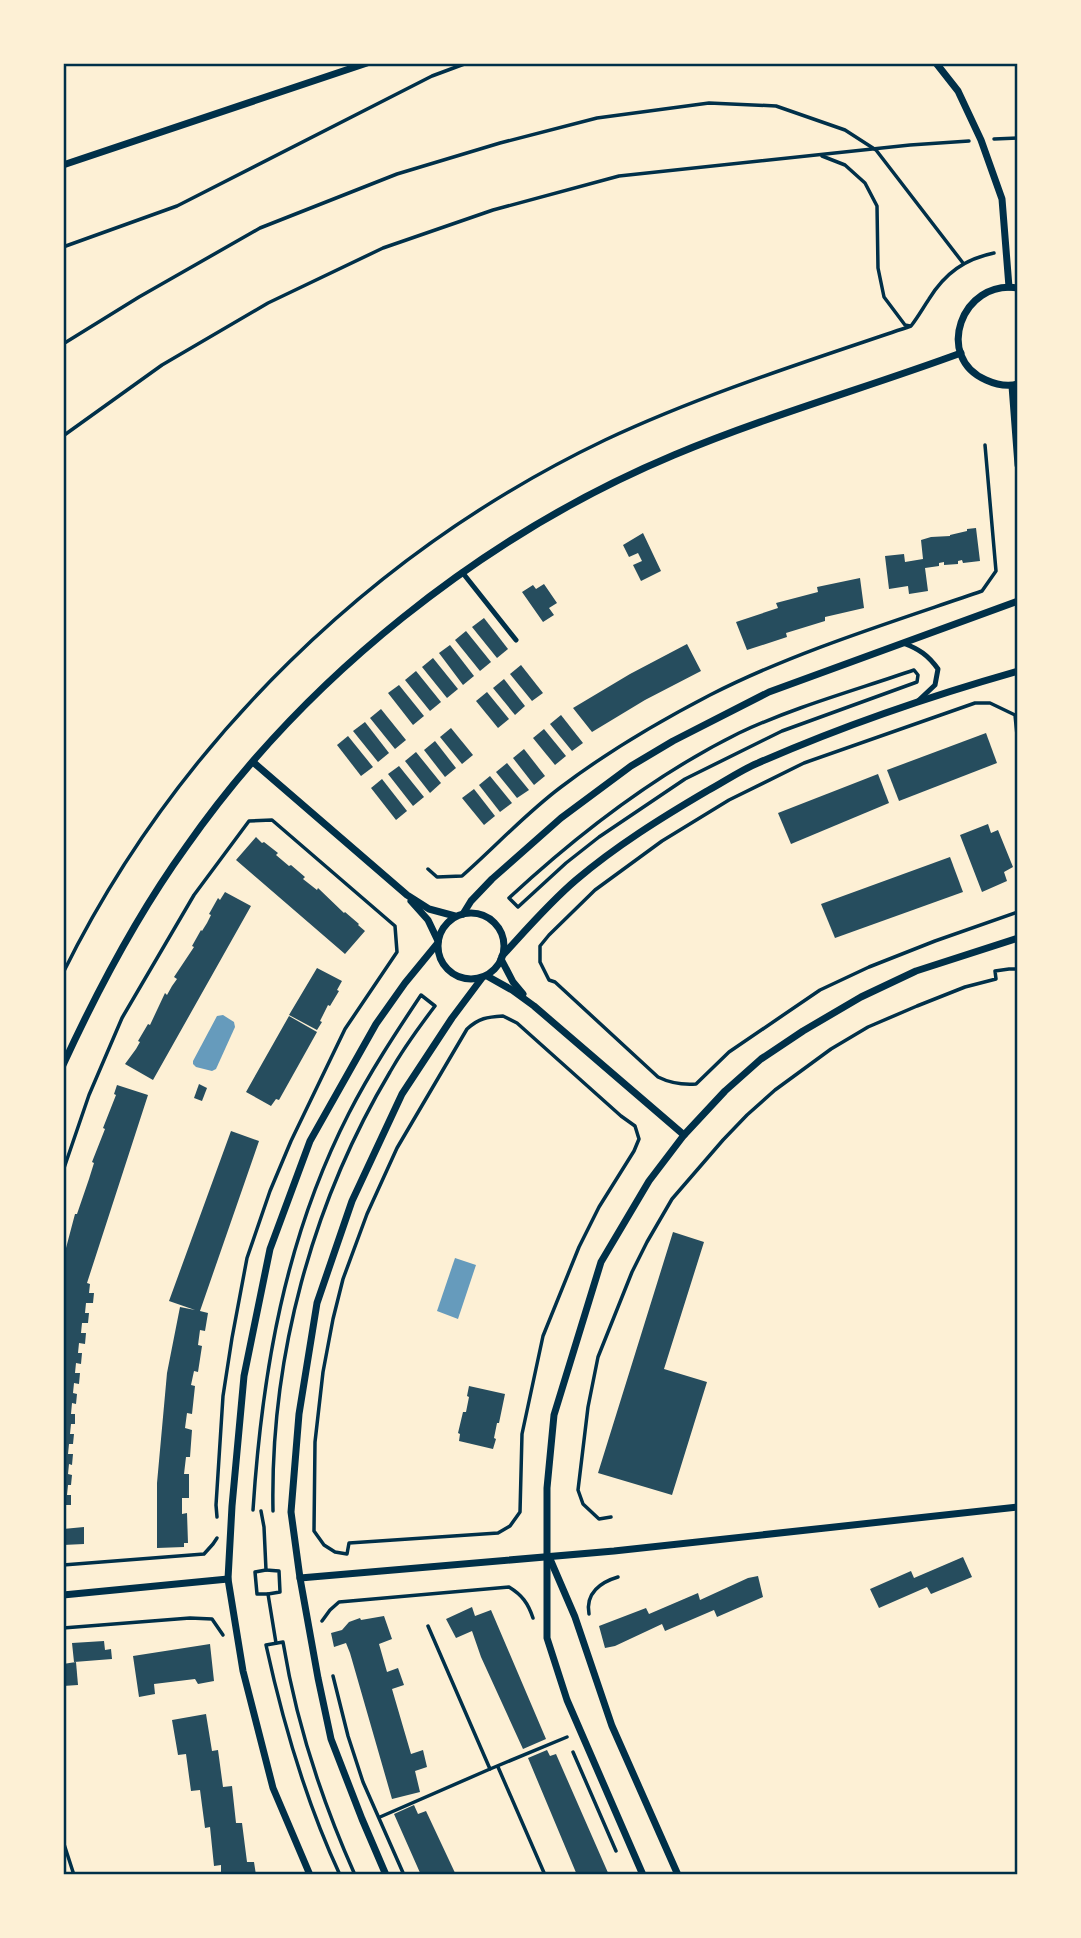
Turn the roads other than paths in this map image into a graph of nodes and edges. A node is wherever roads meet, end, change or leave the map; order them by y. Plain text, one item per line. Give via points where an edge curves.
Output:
1 (367, 63) edge
2 (936, 63) edge
3 (63, 164) edge
4 (1009, 287) junction
5 (1018, 288) edge
6 (961, 353) junction
7 (1015, 385) edge
8 (1018, 465) edge
9 (462, 572) junction
10 (1018, 601) edge
11 (516, 640) dead end
12 (903, 643) junction
13 (1018, 671) edge
14 (916, 703) junction
15 (253, 762) junction
16 (407, 895) junction
17 (459, 915) junction
18 (1018, 938) edge
19 (437, 943) junction
20 (502, 958) junction
21 (484, 977) junction
22 (534, 1006) junction
23 (63, 1065) edge
24 (684, 1135) junction
25 (1018, 1507) edge
26 (548, 1555) junction
27 (300, 1578) junction
28 (228, 1579) junction
29 (63, 1595) edge
30 (310, 1875) edge
31 (387, 1875) edge
32 (643, 1875) edge
33 (678, 1875) edge

1 - 3 street
2 - 4 street via 958,91 1002,199
4 - 5 street
4 - 6 street via 979,296 968,308 960,322
6 - 7 street via 981,378 996,385
6 - 9 street via 673,455 545,519
7 - 8 street
9 - 11 lane
9 - 15 street via 333,677
10 - 12 street
12 - 14 lane via 930,657 938,669 935,685
12 - 17 street via 769,692 631,766 534,840
13 - 14 street
14 - 20 street via 756,764 675,810 575,881
15 - 16 street
15 - 23 street via 162,882 118,954
16 - 17 street via 429,909
16 - 19 street via 428,920
17 - 19 street via 444,927
17 - 20 street via 475,913 494,922 503,937
18 - 24 street via 916,971 803,1031 752,1067
19 - 21 street via 439,957 453,974 466,979
19 - 28 street via 376,1024 310,1141 270,1249 244,1376
20 - 21 street
20 - 22 street via 513,982
21 - 22 street
21 - 27 street via 402,1094 352,1202 317,1303 299,1414 291,1512
22 - 24 street
24 - 26 street via 649,1181 601,1262 554,1415 547,1488
25 - 26 street
26 - 27 street
26 - 32 street via 547,1638 568,1700
26 - 33 street via 575,1617 612,1726
27 - 31 street via 331,1740
28 - 29 street
28 - 30 street via 243,1671 274,1788

